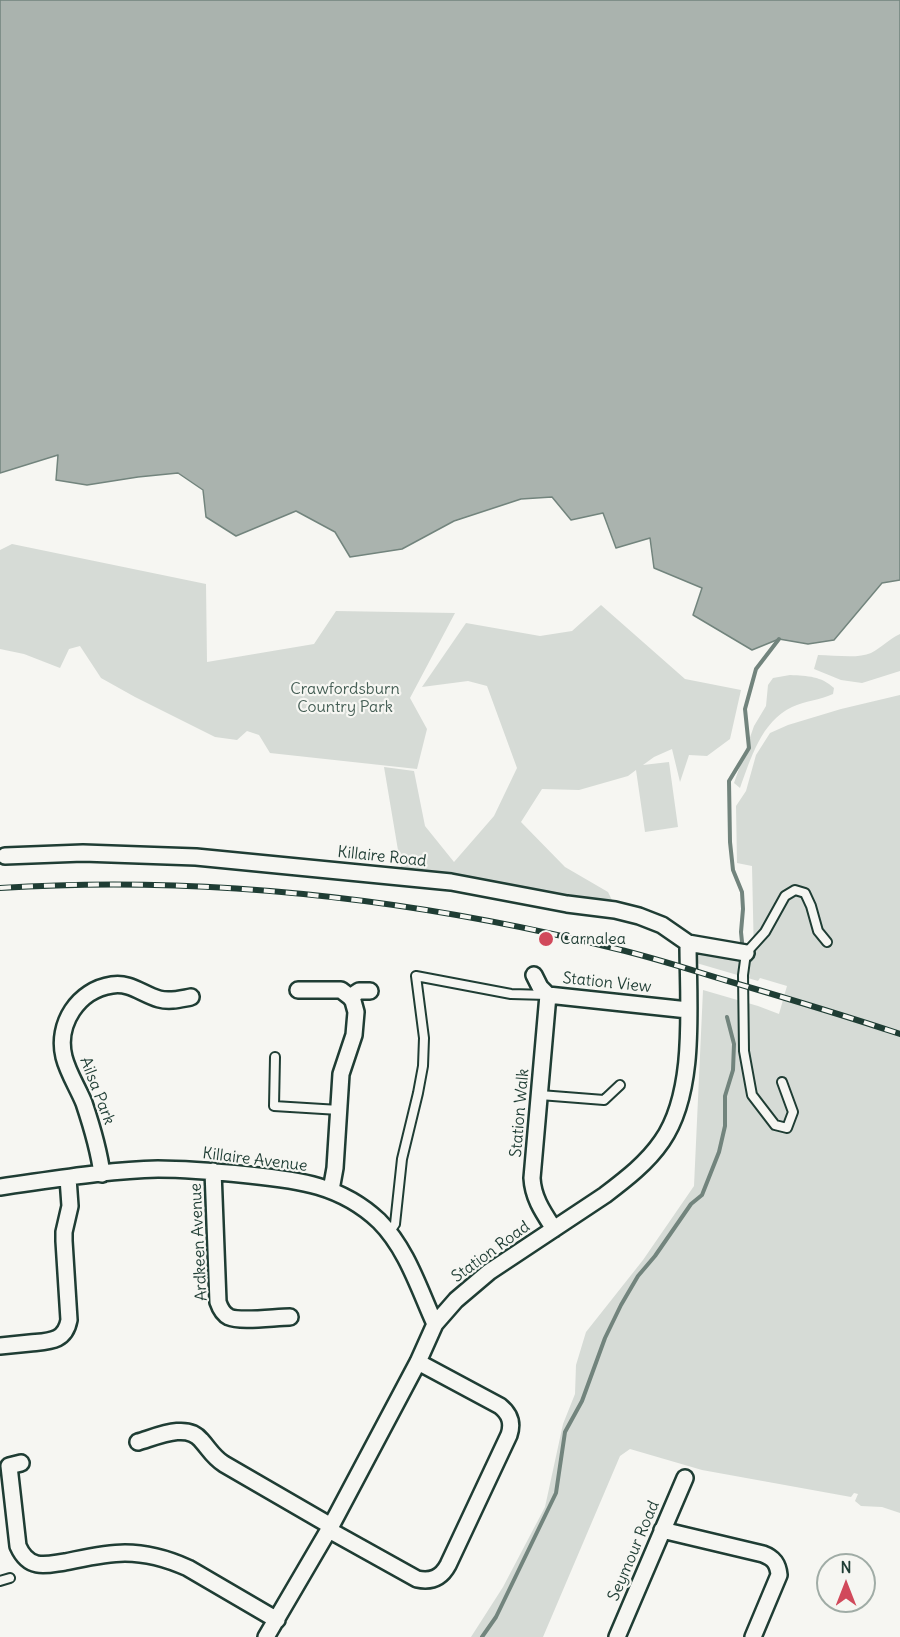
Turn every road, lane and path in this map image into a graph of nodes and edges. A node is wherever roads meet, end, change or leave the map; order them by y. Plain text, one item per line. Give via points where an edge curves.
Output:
1 (5, 856) dead end
2 (827, 942) dead end
3 (688, 943) junction
4 (746, 953) junction
5 (534, 975) dead end
6 (298, 990) dead end
7 (370, 991) dead end
8 (548, 995) junction
9 (191, 997) dead end
10 (350, 997) junction
11 (688, 1010) junction
12 (275, 1058) dead end
13 (782, 1082) dead end
14 (620, 1085) dead end
15 (540, 1095) junction
16 (339, 1110) junction
17 (213, 1171) junction
18 (102, 1174) junction
19 (68, 1178) junction
20 (0, 1187) edge
21 (331, 1190) junction
22 (554, 1229) junction
23 (389, 1233) junction
24 (290, 1317) dead end
25 (435, 1324) junction
26 (0, 1346) edge
27 (418, 1362) junction
28 (138, 1442) dead end
29 (21, 1462) dead end
30 (685, 1478) dead end
31 (330, 1528) junction
32 (662, 1530) junction
33 (10, 1578) dead end
34 (0, 1581) edge
35 (277, 1620) junction
36 (267, 1637) edge
37 (617, 1637) edge
38 (753, 1637) edge

1 - 3 street, Killaire Road via 83,853 196,857 451,882 639,916 662,925
2 - 4 lane via 818,931 806,893 795,890 785,896 765,932
3 - 4 street, Killaire Road
3 - 11 street, Station Road
4 - 13 lane via 742,992 744,1051 752,1095 775,1125 787,1128 793,1112
5 - 8 street, Station View
6 - 10 street via 341,990
7 - 10 street via 359,991
8 - 11 street, Station View
8 - 15 street, Station Walk
8 - 23 lane via 511,994 416,976 424,1038 423,1066 402,1159 395,1224
9 - 18 street, Ailsa Park via 169,1001 130,986 113,985 86,996 67,1019 63,1055 97,1142
10 - 16 street via 356,1018 341,1074
11 - 22 street, Station Road via 684,1084 677,1113 663,1139 622,1182
12 - 16 lane via 274,1106
14 - 15 lane via 604,1100
15 - 22 street, Station Walk via 533,1185 538,1203
16 - 21 street
17 - 18 street, Killaire Avenue via 156,1169
17 - 21 street, Killaire Avenue via 278,1178
17 - 24 street, Ardkeen Avenue via 221,1310 236,1319
18 - 19 street, Killaire Avenue
19 - 20 street, Killaire Avenue
19 - 26 street via 64,1241 68,1325 54,1340
21 - 23 street, Killaire Avenue via 363,1208
22 - 25 street, Station Road via 489,1272
23 - 25 street, Killaire Avenue via 404,1253
25 - 27 street, Station Road
27 - 31 street, Station Road
27 - 31 street via 500,1406 511,1425 448,1565 436,1578 417,1579
28 - 31 street via 177,1431 192,1432 213,1457
29 - 35 street via 9,1466 18,1546 30,1562 47,1565 111,1554 152,1556 188,1569
30 - 32 street, Seymour Road
31 - 35 street, Station Road
32 - 37 street, Seymour Road
32 - 38 street via 773,1559 779,1575
33 - 34 lane
35 - 36 street, Station Road

